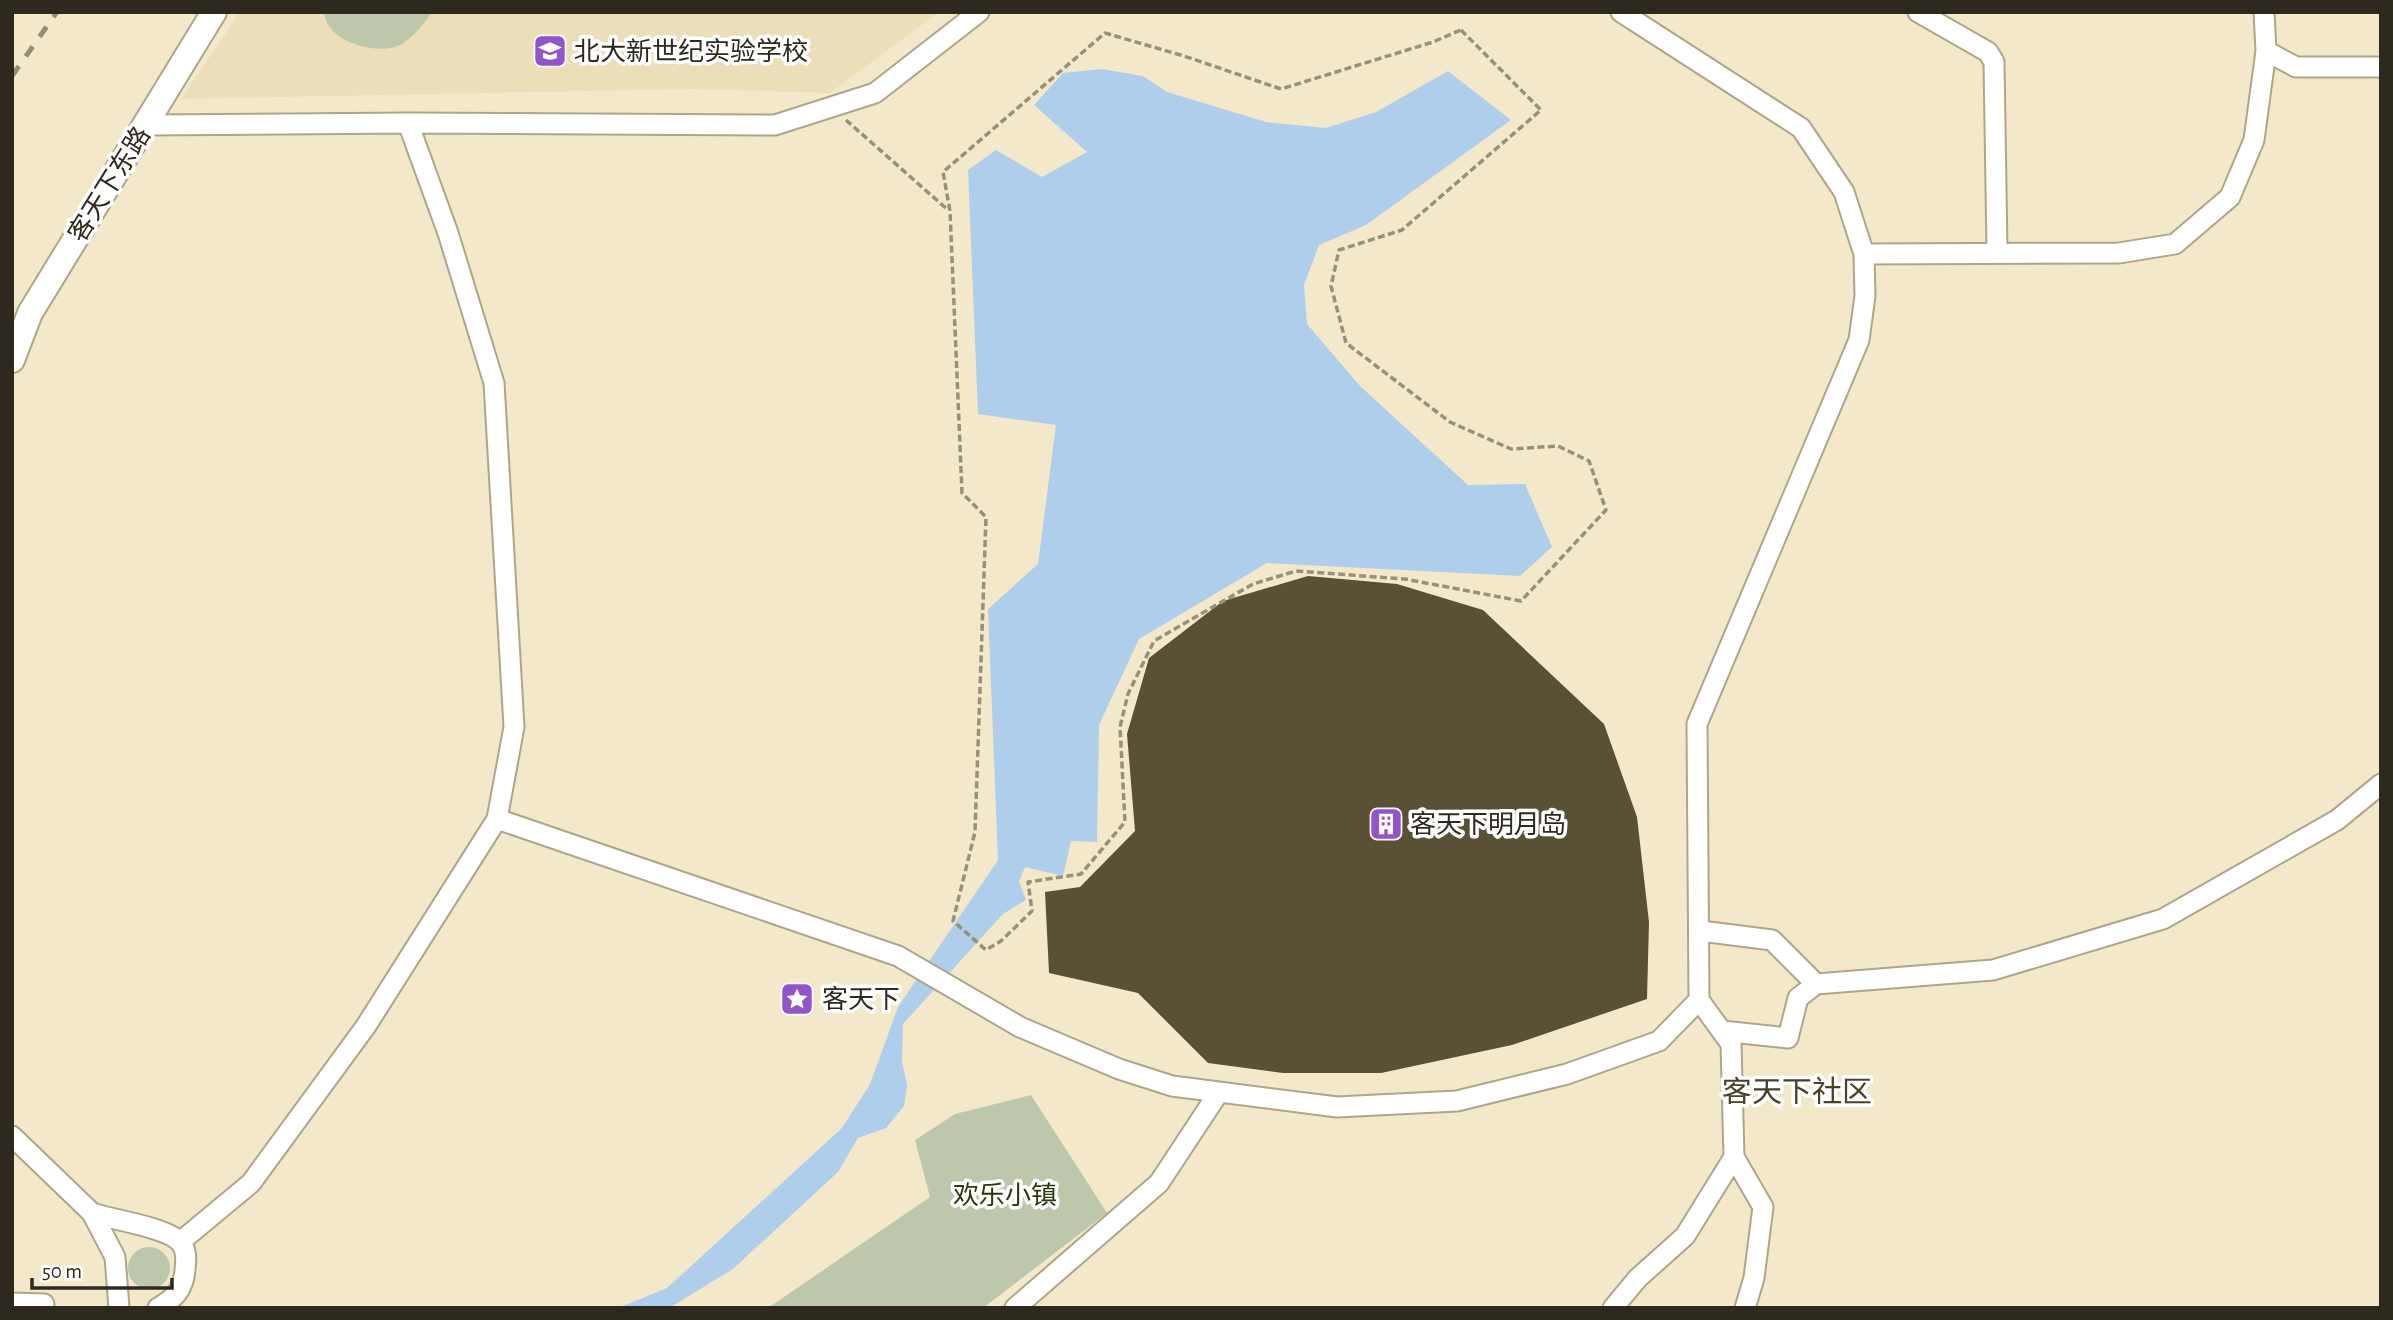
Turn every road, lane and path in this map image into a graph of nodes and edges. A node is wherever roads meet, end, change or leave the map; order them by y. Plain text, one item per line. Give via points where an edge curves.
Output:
1 (214, 12) edge
2 (979, 12) edge
3 (1621, 12) edge
4 (1919, 12) edge
5 (2263, 12) edge
6 (2266, 51) junction
7 (2381, 66) edge
8 (831, 107) junction
9 (408, 123) junction
10 (145, 125) junction
11 (950, 211) junction
12 (1997, 251) junction
13 (1864, 254) junction
14 (12, 360) edge
15 (2381, 784) edge
16 (497, 819) junction
17 (1701, 931) junction
18 (1816, 984) junction
19 (1699, 1000) junction
20 (1722, 1031) junction
21 (1219, 1092) junction
22 (12, 1136) edge
23 (1734, 1157) junction
24 (92, 1213) junction
25 (180, 1242) junction
26 (12, 1303) edge
27 (44, 1304) dead end
28 (119, 1308) edge
29 (158, 1308) edge
30 (1015, 1308) edge
31 (1613, 1308) edge
32 (1745, 1308) edge

1 - 10 street, 客天下东路
2 - 8 street via 876,93
3 - 13 street via 1801,128 1844,192
4 - 12 street via 1988,52 1994,62
5 - 6 street
6 - 7 street via 2295,67
6 - 12 street via 2255,140 2230,197 2175,244 2119,253
8 - 9 street via 775,125
8 - 11 path
9 - 10 street
9 - 16 street via 494,383 514,727
10 - 14 street, 客天下东路 via 30,313
11 - 11 path via 962,493 986,517 975,832 953,921 986,950 1032,911 1028,882 1081,874 1125,822 1120,727 1128,694 1154,641 1253,583 1296,572 1405,579 1521,601 1606,510 1589,461 1558,446 1511,449 1450,422 1346,343 1331,286 1339,250 1402,230 1541,110 1461,30 1281,89 1105,33 943,172
12 - 13 street
13 - 17 street via 1859,340 1697,724
15 - 18 street via 2337,820 2163,919 1993,970
16 - 21 street via 898,956 1020,1027 1119,1069 1172,1086
16 - 25 street via 366,1026 251,1183
17 - 18 street via 1772,940
17 - 19 street
18 - 20 street via 1798,998 1788,1038
19 - 20 street
19 - 21 street via 1659,1041 1567,1074 1457,1101 1337,1107
20 - 23 street via 1731,1044
21 - 30 street via 1159,1183
22 - 24 street
23 - 31 street via 1685,1236 1638,1278
23 - 32 street via 1763,1207 1754,1278
24 - 25 street via 162,1232
24 - 28 street via 115,1258
25 - 29 street via 187,1256 184,1280 176,1297
26 - 27 street

